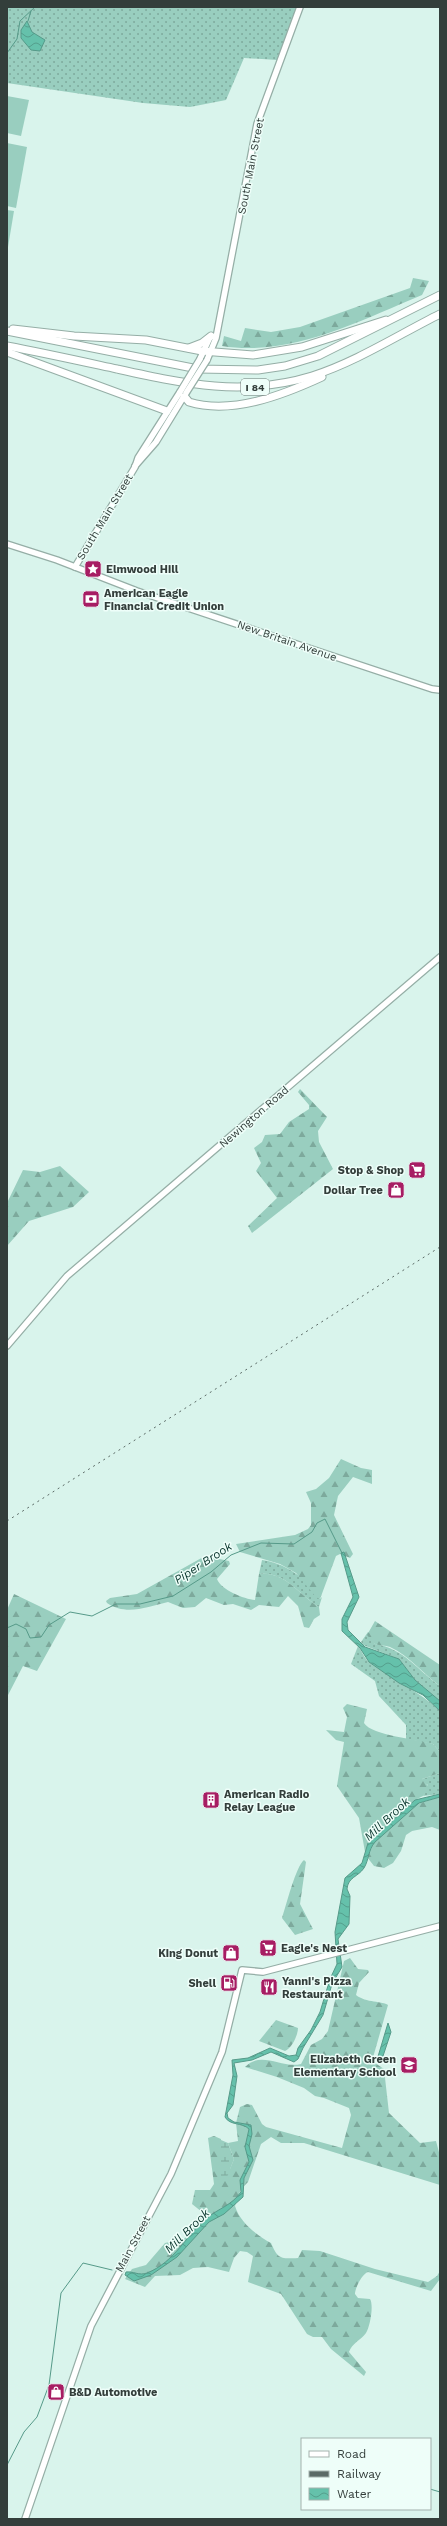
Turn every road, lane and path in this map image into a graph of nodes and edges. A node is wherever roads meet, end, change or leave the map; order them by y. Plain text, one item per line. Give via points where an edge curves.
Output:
1 (300, 7) edge
2 (440, 295) edge
3 (440, 314) edge
4 (392, 320) junction
5 (216, 329) junction
6 (7, 330) edge
7 (211, 336) junction
8 (7, 346) edge
9 (187, 348) junction
10 (7, 352) edge
11 (207, 352) junction
12 (351, 359) junction
13 (183, 392) junction
14 (167, 411) junction
15 (157, 426) junction
16 (164, 430) junction
17 (147, 442) junction
18 (153, 446) junction
19 (135, 467) junction
20 (7, 544) edge
21 (75, 567) junction
22 (432, 689) junction
23 (440, 690) edge
24 (440, 695) edge
25 (440, 957) edge
26 (7, 1346) edge
27 (440, 1926) edge
28 (25, 2519) edge

1 - 5 main road, South Main Street via 257,124 243,208
2 - 4 highway, I 84
3 - 12 highway, I 84
4 - 6 highway, I 84 via 310,359 274,368 238,371 190,368
4 - 11 highway via 374,323 282,352 253,355
5 - 7 main road, South Main Street
5 - 11 main road, South Main Street via 216,338
6 - 9 highway via 146,340
7 - 9 highway via 201,344
7 - 11 main road, South Main Street
8 - 12 highway, I 84 via 182,383 217,387 253,387 284,383 317,374
9 - 11 highway
10 - 14 highway
11 - 13 main road, South Main Street, bridge via 200,359
11 - 13 main road, South Main Street, bridge via 207,360
12 - 13 highway via 310,382 260,400 210,404 191,402
13 - 14 main road, South Main Street
13 - 16 main road, South Main Street
14 - 15 main road, South Main Street
15 - 16 main road
15 - 17 main road, South Main Street
16 - 18 main road, South Main Street
17 - 18 main road
17 - 19 main road, South Main Street
18 - 19 main road, South Main Street
19 - 21 main road, South Main Street
20 - 21 main road, New Britain Avenue
21 - 22 main road, New Britain Avenue via 137,591
22 - 23 main road, New Britain Avenue
22 - 24 main road, New Britain Avenue
25 - 26 main road, Newington Road via 67,1276
27 - 28 main road, Main Street via 264,1972 242,1970 222,2052 170,2174 91,2326

